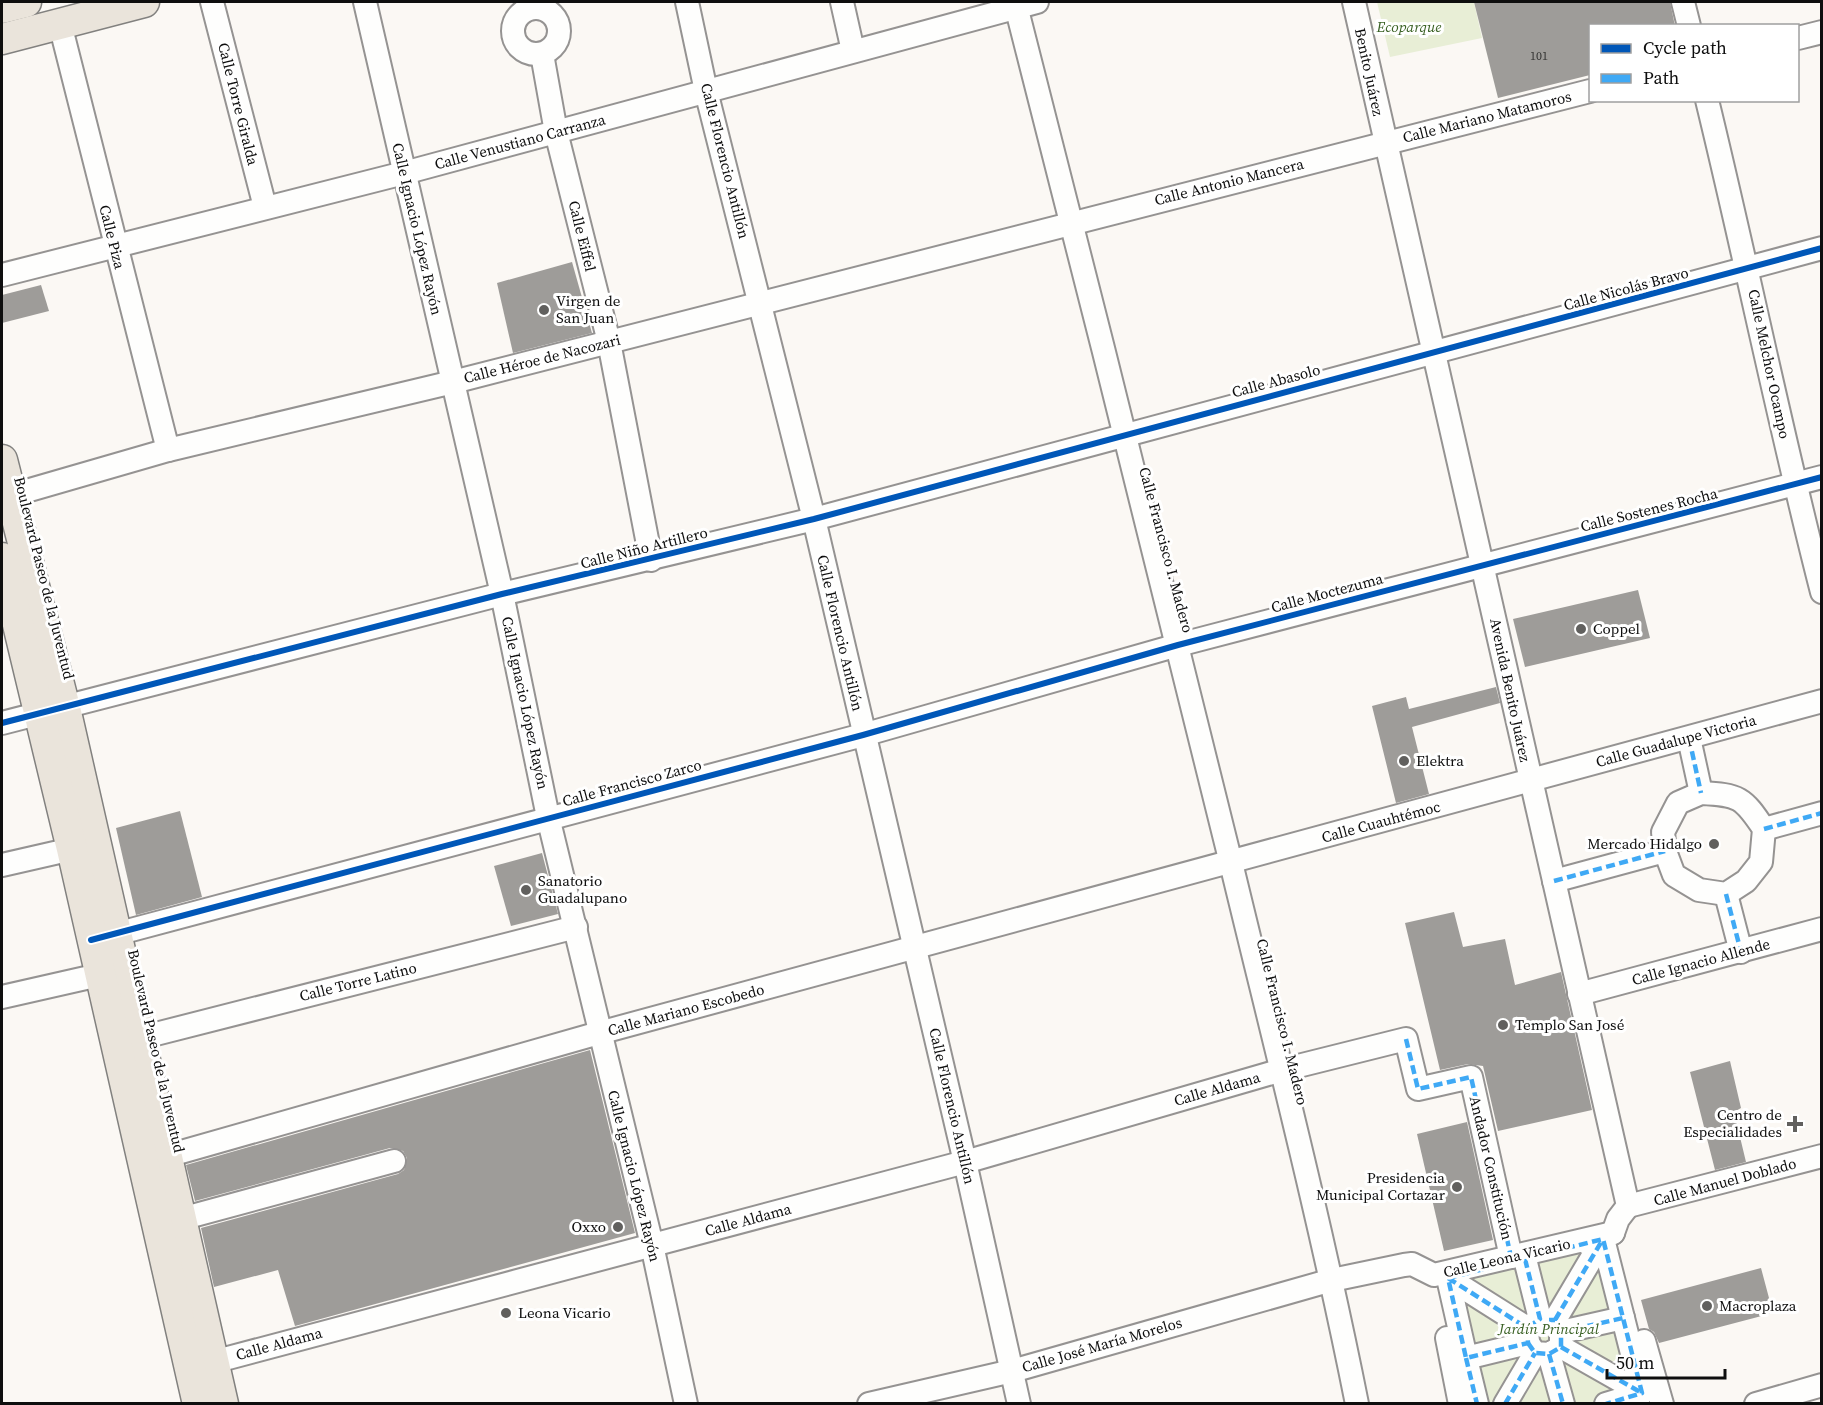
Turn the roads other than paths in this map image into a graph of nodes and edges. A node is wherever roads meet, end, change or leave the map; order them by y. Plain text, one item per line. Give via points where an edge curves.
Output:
1 (26, 2) edge
2 (144, 2) edge
3 (212, 2) edge
4 (365, 2) edge
5 (687, 2) edge
6 (842, 2) edge
7 (1354, 2) edge
8 (1683, 2) edge
9 (1023, 3) edge
10 (528, 5) edge
11 (2, 8) edge
12 (60, 24) junction
13 (1688, 24) edge
14 (1821, 32) edge
15 (1799, 38) edge
16 (2, 39) edge
17 (853, 51) junction
18 (542, 54) junction
19 (706, 91) junction
20 (1589, 91) edge
21 (1707, 102) edge
22 (556, 132) junction
23 (1384, 143) junction
24 (404, 173) junction
25 (265, 207) junction
26 (1073, 222) junction
27 (114, 246) junction
28 (1821, 248) edge
29 (1748, 269) junction
30 (2, 275) edge
31 (761, 302) junction
32 (609, 342) junction
33 (1435, 351) junction
34 (453, 382) junction
35 (1123, 434) junction
36 (168, 450) junction
37 (2, 460) edge
38 (1821, 477) edge
39 (1794, 485) junction
40 (6, 496) edge
41 (814, 519) junction
42 (2, 558) edge
43 (651, 560) junction
44 (1482, 565) junction
45 (1821, 592) edge
46 (502, 594) junction
47 (1178, 645) junction
48 (1821, 701) edge
49 (53, 712) junction
50 (2, 723) edge
51 (864, 735) junction
52 (1689, 738) junction
53 (1530, 781) junction
54 (1701, 793) junction
55 (1821, 813) edge
56 (548, 817) junction
57 (1764, 828) junction
58 (72, 849) junction
59 (1665, 851) junction
60 (1231, 861) junction
61 (2, 865) edge
62 (1554, 881) junction
63 (1726, 894) junction
64 (576, 927) junction
65 (1821, 929) edge
66 (103, 938) junction
67 (914, 947) junction
68 (1741, 952) junction
69 (99, 975) junction
70 (1579, 994) junction
71 (2, 996) edge
72 (599, 1033) junction
73 (140, 1038) junction
74 (1406, 1039) joint
75 (1282, 1070) junction
76 (1821, 1156) edge
77 (156, 1160) junction
78 (394, 1161) dead end
79 (966, 1162) junction
80 (1628, 1206) junction
81 (170, 1221) junction
82 (1608, 1236) junction
83 (652, 1245) junction
84 (1518, 1258) junction
85 (1441, 1276) junction
86 (1332, 1280) junction
87 (1623, 1318) junction
88 (1544, 1337) junction
89 (1466, 1358) junction
90 (213, 1362) junction
91 (1012, 1371) junction
92 (1821, 1385) edge
93 (1652, 1398) edge
94 (198, 1404) edge
95 (223, 1404) edge
96 (686, 1404) edge
97 (869, 1404) edge
98 (1019, 1404) edge
99 (1357, 1404) edge
100 (1461, 1404) edge
101 (1477, 1404) edge
102 (1505, 1404) edge
103 (1563, 1404) edge
104 (1606, 1404) edge
105 (1756, 1404) edge

1 - 11 main road
2 - 12 main road
3 - 25 street, Calle Torre Giralda
4 - 24 street, Calle Ignacio López Rayón
5 - 19 street, Calle Florencio Antillón
6 - 17 street
7 - 23 street, Benito Juárez
8 - 13 street
9 - 17 street, Calle Venustiano Carranza
9 - 26 street, Calle Francisco I. Madero
10 - 18 street via 518,17 514,38 528,53
10 - 18 street via 543,9 558,22 557,41
12 - 16 main road
12 - 27 street, Calle Piza
14 - 15 street
17 - 19 street, Calle Venustiano Carranza
18 - 22 street, Calle Eiffel
19 - 22 street, Calle Venustiano Carranza
19 - 31 street, Calle Florencio Antillón
20 - 23 street, Calle Mariano Matamoros
21 - 29 street, Calle Melchor Ocampo
22 - 24 street, Calle Venustiano Carranza
22 - 32 street, Calle Eiffel
23 - 26 street, Calle Antonio Mancera
23 - 33 street, Avenida Benito Juárez
24 - 25 street, Calle Venustiano Carranza
24 - 34 street, Calle Ignacio López Rayón
25 - 27 street, Calle Venustiano Carranza
26 - 31 street, Calle Héroe de Nacozari
26 - 35 street, Calle Francisco I. Madero
27 - 30 street, Calle Venustiano Carranza
27 - 36 street, Calle Piza
28 - 29 street, Calle Nicolás Bravo
29 - 33 street, Calle Nicolás Bravo
29 - 39 street, Calle Melchor Ocampo
31 - 32 street, Calle Héroe de Nacozari
31 - 41 street, Calle Florencio Antillón
32 - 34 street, Calle Héroe de Nacozari
32 - 43 street, Calle Eiffel
33 - 35 street, Calle Abasolo
33 - 44 street, Avenida Benito Juárez
34 - 36 street, Calle Héroe de Nacozari
34 - 46 street, Calle Ignacio López Rayón
35 - 41 street, Calle Niño Artillero
35 - 47 street, Calle Francisco I. Madero
36 - 40 street, Calle Héroe de Nacozari
37 - 40 main road, Boulevard Paseo de la Juventud
38 - 39 street, Calle Sostenes Rocha
39 - 44 street, Calle Sostenes Rocha
39 - 45 street, Calle Melchor Ocampo
40 - 49 main road, Boulevard Paseo de la Juventud
41 - 43 street, Calle Niño Artillero
41 - 51 street, Calle Florencio Antillón
42 - 49 main road, Boulevard Paseo de la Juventud
43 - 46 street, Calle Niño Artillero
44 - 47 street, Calle Moctezuma
44 - 53 street, Avenida Benito Juárez
46 - 49 street, Calle Niño Artillero
46 - 56 street, Calle Ignacio López Rayón
47 - 51 street, Calle Francisco Zarco
47 - 60 street, Calle Francisco I. Madero
48 - 52 street, Calle Guadalupe Victoria
49 - 50 street, Calle Niño Artillero
49 - 58 main road, Boulevard Paseo de la Juventud
49 - 66 main road, Boulevard Paseo de la Juventud
51 - 56 street, Calle Francisco Zarco
51 - 67 street, Calle Florencio Antillón
52 - 53 street, Calle Guadalupe Victoria
52 - 54 street
53 - 60 street, Calle Cuauhtémoc
53 - 62 street, Avenida Benito Juárez
54 - 57 street via 1732,795 1749,807
54 - 59 street via 1678,803 1663,832
55 - 57 street
56 - 64 street, Calle Ignacio López Rayón
56 - 66 street, Calle Francisco Zarco
57 - 63 street via 1761,862 1746,881
58 - 61 street
58 - 66 main road, Boulevard Paseo de la Juventud
59 - 62 street
59 - 63 street via 1674,875 1699,890
60 - 67 street, Calle Mariano Escobedo
60 - 75 street, Calle Francisco I. Madero
62 - 70 street, Avenida Benito Juárez
63 - 68 street
64 - 72 street, Calle Ignacio López Rayón
64 - 73 street, Calle Torre Latino
65 - 68 street, Calle Ignacio Allende
66 - 69 main road, Boulevard Paseo de la Juventud
66 - 73 main road, Boulevard Paseo de la Juventud
67 - 72 street, Calle Mariano Escobedo
67 - 79 street, Calle Florencio Antillón
68 - 70 street, Calle Ignacio Allende
69 - 71 street
69 - 77 main road, Boulevard Paseo de la Juventud
70 - 80 street, Avenida Benito Juárez
72 - 77 street, Calle Mariano Escobedo
72 - 83 street, Calle Ignacio López Rayón
73 - 77 main road, Boulevard Paseo de la Juventud
74 - 75 street, Calle Aldama
74 - 84 street, Andador Constitución via 1418,1089 1471,1077
75 - 79 street, Calle Aldama
75 - 86 street, Calle Francisco I. Madero
76 - 80 street, Calle Manuel Doblado
77 - 81 main road, Boulevard Paseo de la Juventud
78 - 81 street
79 - 83 street, Calle Aldama
79 - 91 street, Calle Florencio Antillón
80 - 82 street
81 - 90 main road, Boulevard Paseo de la Juventud
81 - 94 main road, Boulevard Paseo de la Juventud
82 - 84 street, Calle Leona Vicario
82 - 87 street
82 - 88 street
82 - 93 street
83 - 90 street, Calle Aldama
83 - 96 street, Calle Ignacio López Rayón
84 - 85 street, Calle Leona Vicario
84 - 88 street
85 - 86 street, Calle Leona Vicario via 1404,1264
85 - 88 street
85 - 89 street
85 - 100 street
86 - 91 street, Calle José María Morelos
86 - 99 street, Calle Francisco I. Madero
87 - 88 street
87 - 93 street
88 - 89 street
88 - 93 street
88 - 102 street
88 - 103 street
89 - 101 street
90 - 95 main road, Boulevard Paseo de la Juventud
91 - 97 street, Calle José María Morelos
91 - 98 street, Calle Florencio Antillón
92 - 105 street
93 - 104 street

